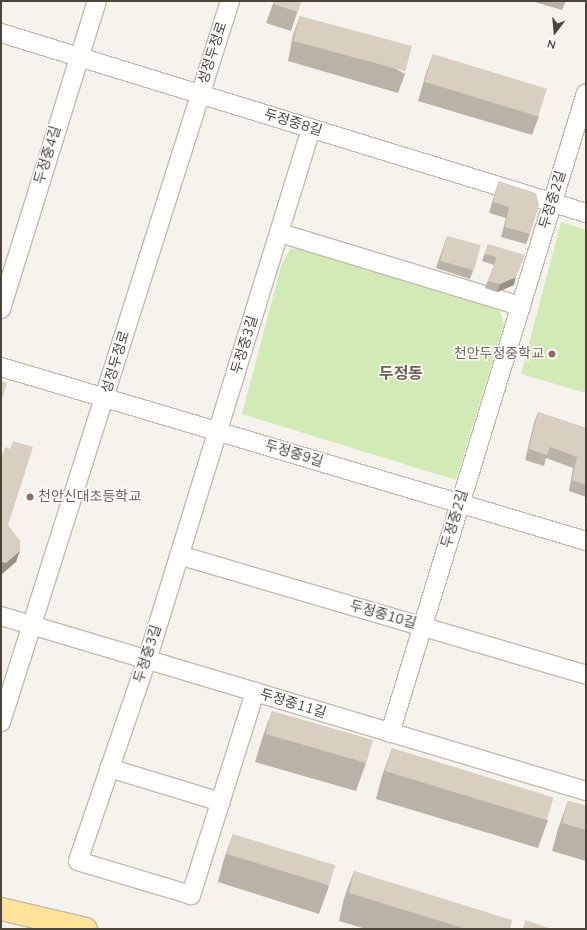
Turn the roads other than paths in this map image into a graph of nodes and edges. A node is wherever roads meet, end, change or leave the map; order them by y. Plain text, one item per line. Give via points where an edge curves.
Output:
1 (97, 1) edge
2 (230, 1) edge
3 (1, 33) edge
4 (78, 57) junction
5 (586, 93) edge
6 (200, 94) junction
7 (312, 129) junction
8 (552, 203) junction
9 (586, 213) edge
10 (280, 233) junction
11 (521, 306) junction
12 (1, 309) edge
13 (1, 368) edge
14 (105, 398) junction
15 (218, 432) junction
16 (460, 504) junction
17 (586, 541) edge
18 (179, 555) junction
19 (1, 616) edge
20 (30, 625) junction
21 (422, 627) junction
22 (147, 660) junction
23 (586, 675) edge
24 (255, 692) junction
25 (1, 722) edge
26 (390, 733) junction
27 (110, 768) junction
28 (586, 791) edge
29 (221, 802) junction
30 (1, 905) edge
31 (1, 909) edge
32 (43, 919) junction
33 (1, 922) edge
34 (24, 929) edge
35 (86, 929) edge

1 - 4 street, 두정중4길
2 - 6 street, 성정두정로
3 - 4 street, 두정중8길
4 - 6 street, 두정중8길
4 - 12 street, 두정중4길
5 - 8 street, 두정중2길
6 - 7 street, 두정중8길
6 - 14 street, 성정두정로
7 - 8 street, 두정중8길
7 - 10 street, 두정중3길
8 - 9 street, 두정중8길
8 - 11 street, 두정중2길
10 - 11 street
10 - 15 street, 두정중3길
11 - 16 street, 두정중2길
13 - 14 street, 두정중9길
14 - 15 street, 두정중9길
14 - 20 street, 성정두정로
15 - 16 street, 두정중9길
15 - 18 street, 두정중3길
16 - 17 street, 두정중9길
16 - 21 street, 두정중2길
18 - 21 street, 두정중10길
18 - 22 street, 두정중3길
19 - 20 street, 두정중11길
20 - 22 street, 두정중11길
20 - 25 street, 성정두정로
21 - 23 street, 두정중10길
21 - 26 street, 두정중2길
22 - 24 street, 두정중11길
22 - 27 street, 두정중3길
24 - 26 street, 두정중11길
24 - 29 street, 두정중3길
26 - 28 street, 두정중11길
27 - 29 street
27 - 29 street, 두정중3길 via 78,861 191,896
30 - 32 main road
31 - 32 main road
32 - 35 main road
33 - 34 main road

